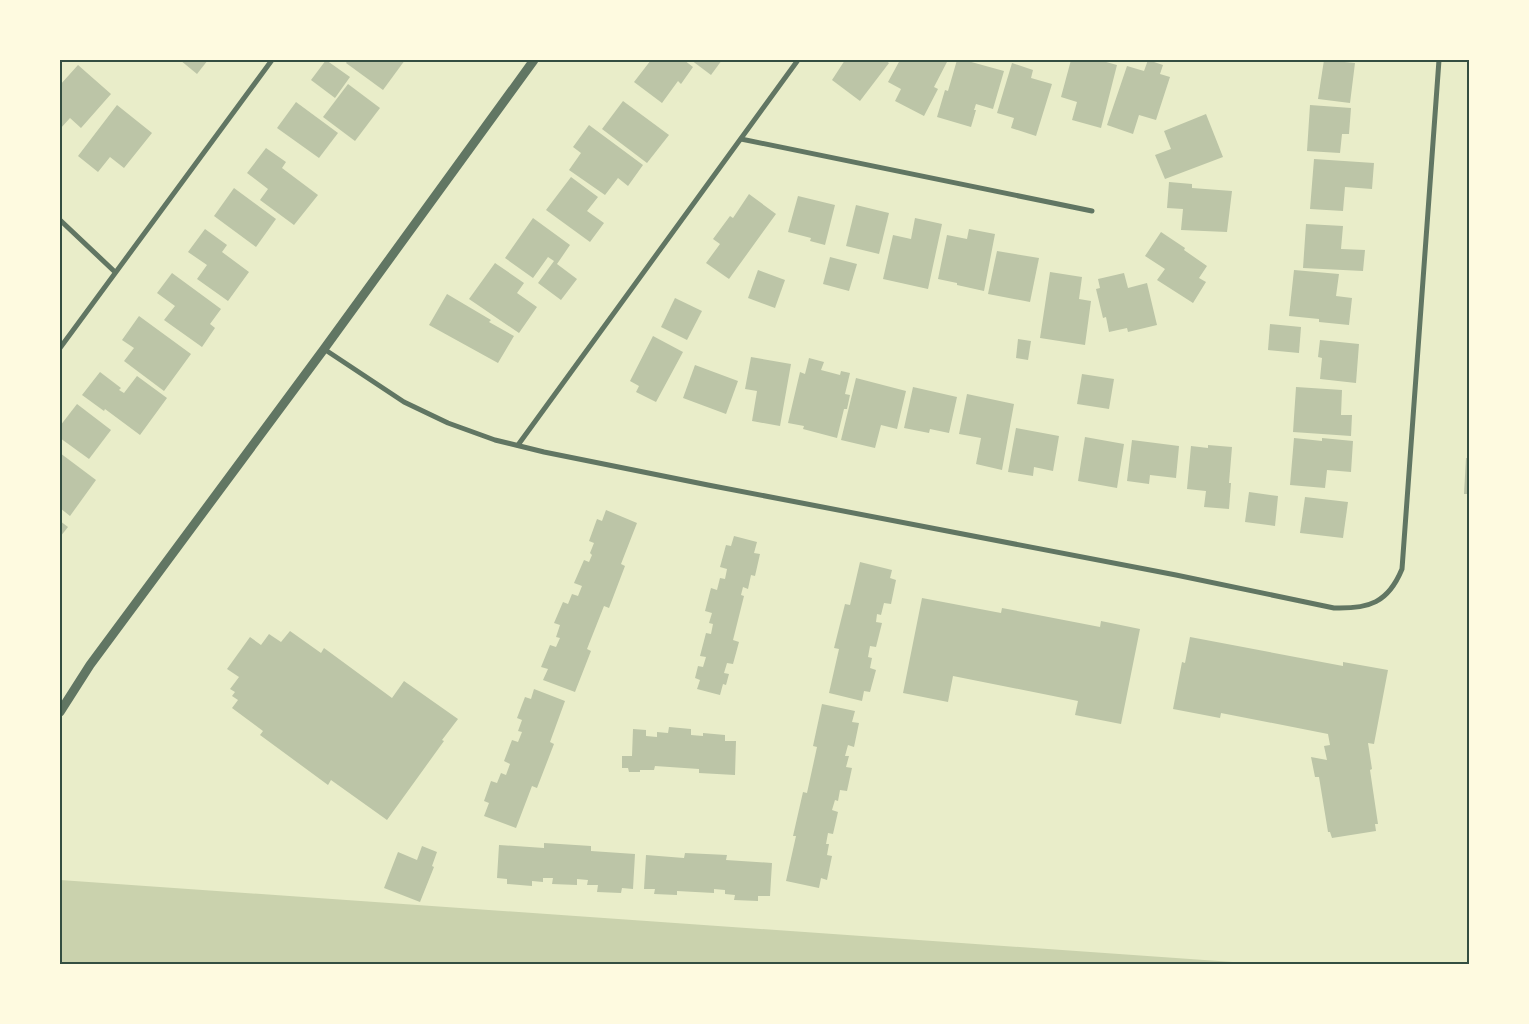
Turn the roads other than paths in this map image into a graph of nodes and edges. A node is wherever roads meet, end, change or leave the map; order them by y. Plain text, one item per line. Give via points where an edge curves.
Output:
1 (272, 60) edge
2 (534, 60) edge
3 (798, 60) edge
4 (1439, 60) edge
5 (741, 140) junction
6 (1092, 211) dead end
7 (60, 220) edge
8 (115, 272) junction
9 (60, 348) edge
10 (324, 349) junction
11 (518, 445) junction
12 (60, 712) edge

1 - 8 street
2 - 10 street
3 - 5 street
4 - 11 street via 1402,569 1388,594 1379,600 1358,607 1334,608
5 - 6 street
5 - 11 street
7 - 8 street
8 - 9 street
10 - 11 street via 426,413 472,432
10 - 12 street via 90,664

